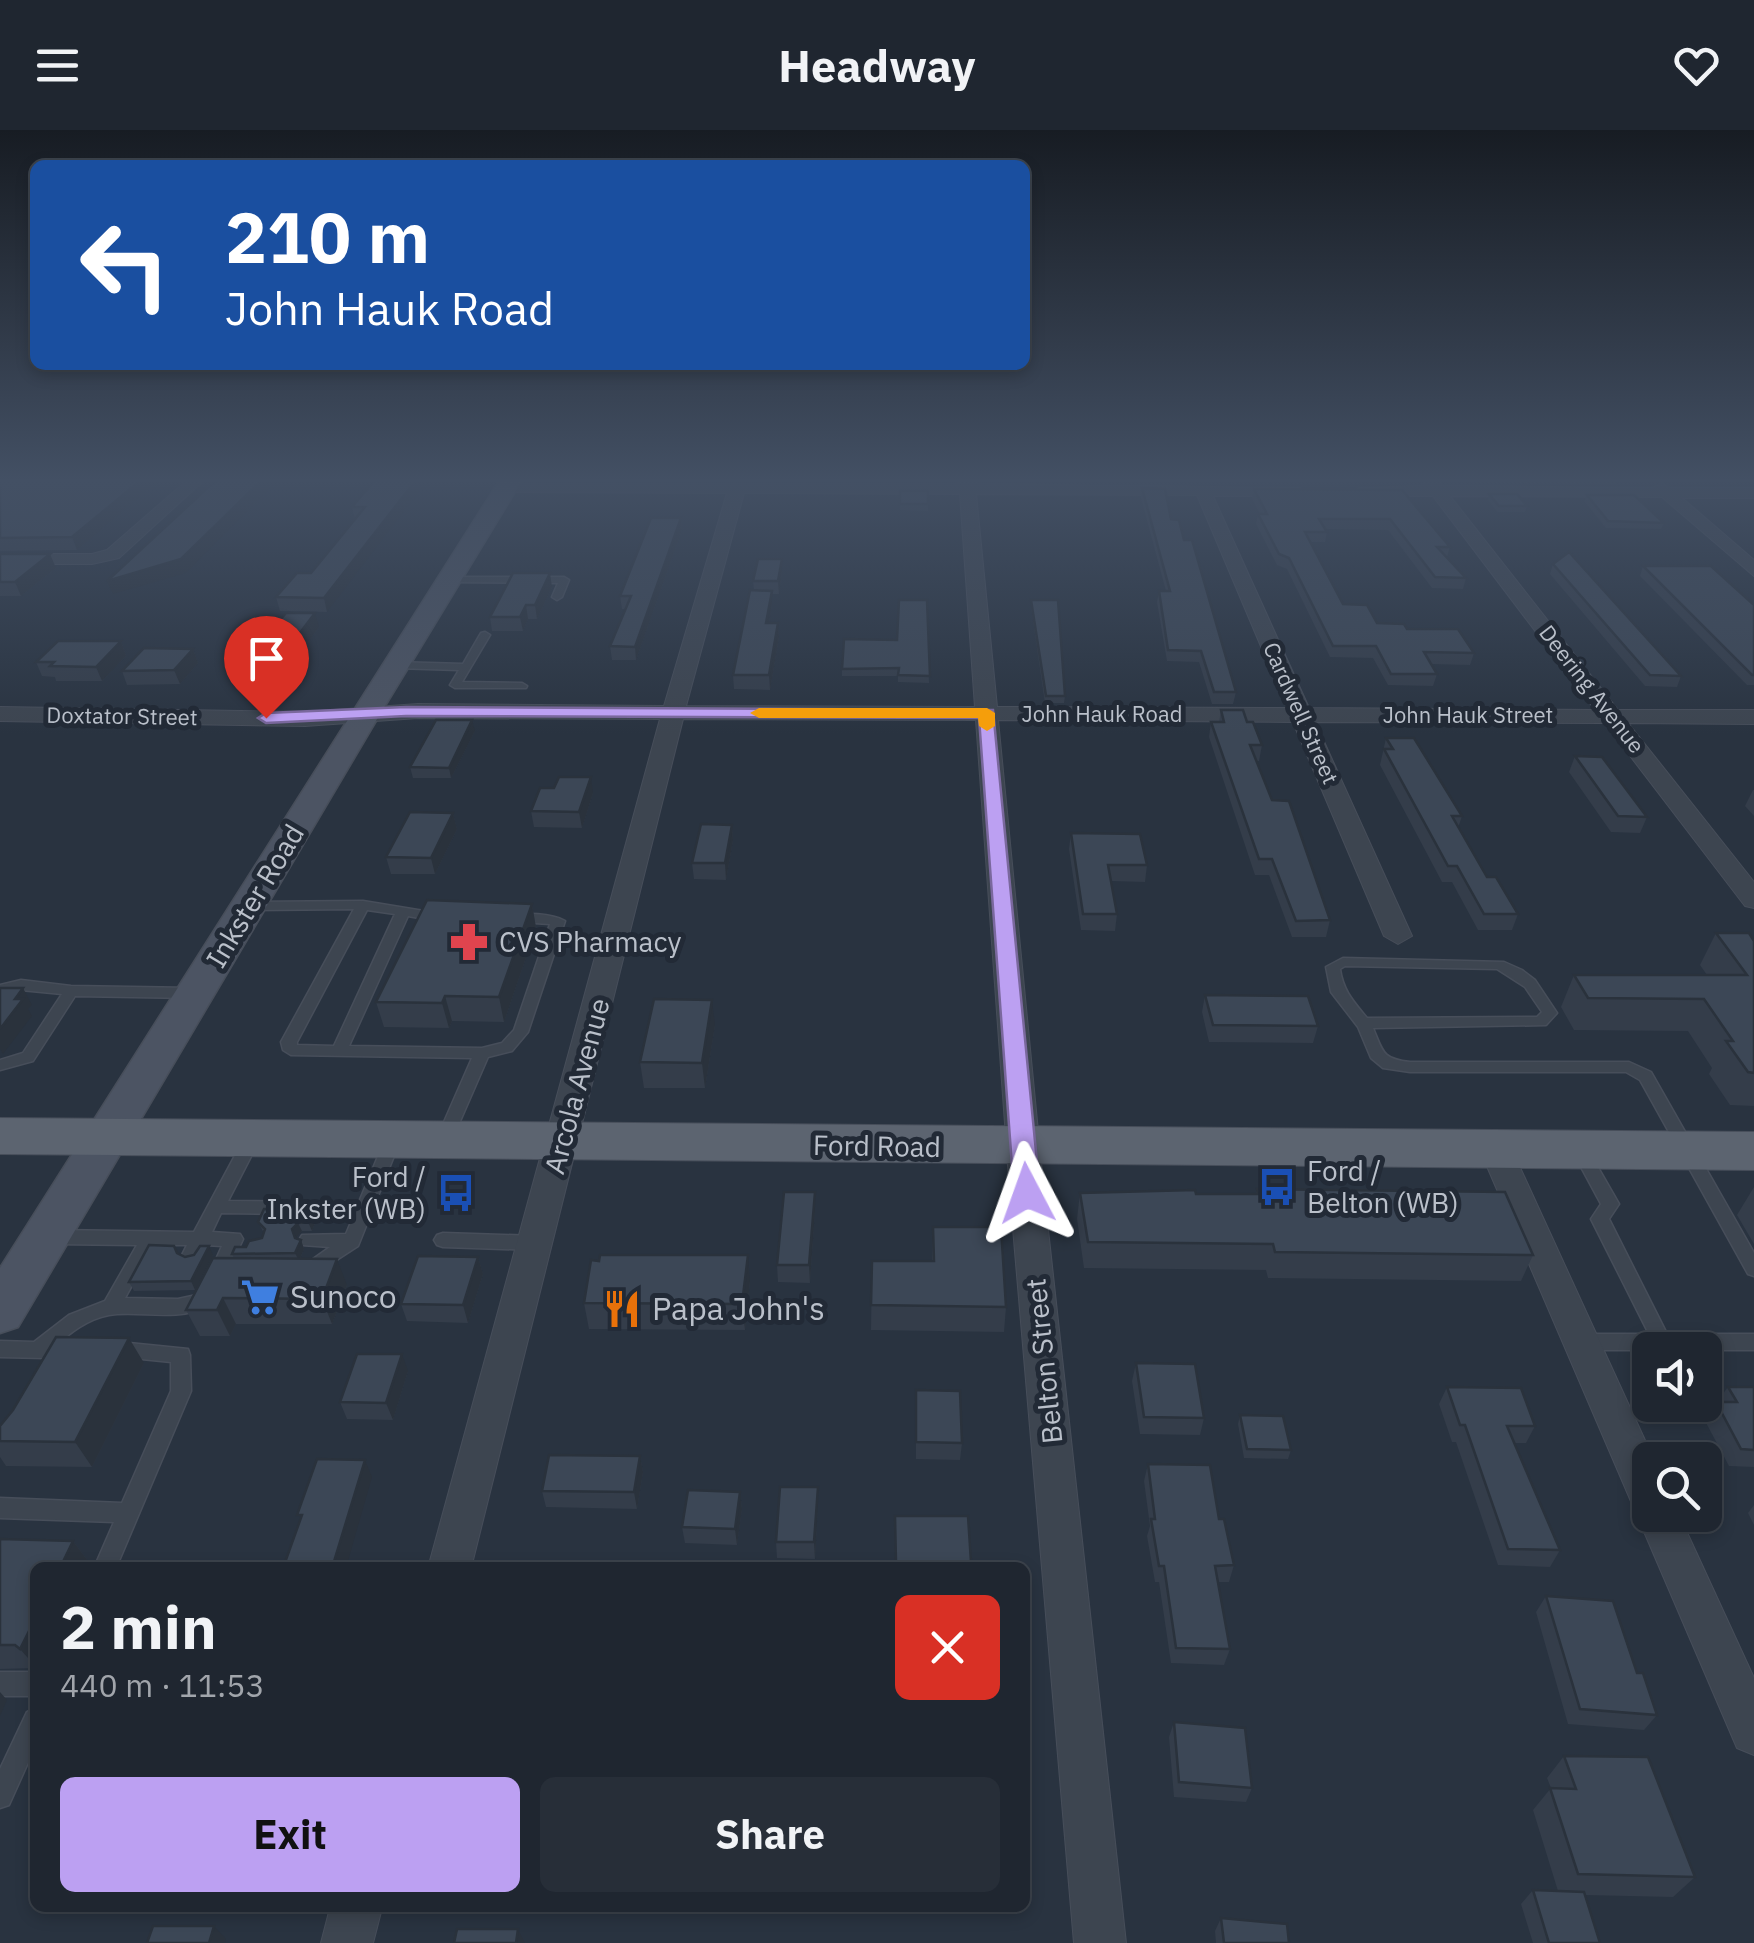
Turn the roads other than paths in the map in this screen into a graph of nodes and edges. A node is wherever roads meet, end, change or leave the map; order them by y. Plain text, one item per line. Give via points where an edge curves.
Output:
1 (459, 565) edge
2 (715, 565) edge
3 (974, 565) edge
4 (1236, 565) edge
5 (1495, 565) edge
6 (449, 580) junction
7 (557, 597) dead end
8 (485, 636) dead end
9 (395, 664) junction
10 (466, 666) junction
11 (522, 686) dead end
12 (673, 713) junction
13 (987, 713) junction
14 (0, 714) edge
15 (364, 714) junction
16 (1302, 714) junction
17 (1613, 716) junction
18 (1754, 717) edge
19 (1754, 900) edge
20 (363, 905) junction
21 (250, 906) junction
22 (402, 914) junction
23 (445, 917) edge
24 (498, 918) edge
25 (1398, 936) dead end
26 (0, 990) edge
27 (71, 991) junction
28 (196, 993) junction
29 (1364, 1023) junction
30 (340, 1050) junction
31 (482, 1053) junction
32 (0, 1065) edge
33 (0, 1136) edge
34 (107, 1137) junction
35 (252, 1139) junction
36 (392, 1141) junction
37 (444, 1142) junction
38 (563, 1143) junction
39 (1024, 1148) junction
40 (1496, 1150) junction
41 (1580, 1150) junction
42 (1686, 1151) junction
43 (1754, 1152) edge
44 (216, 1207) junction
45 (366, 1209) junction
46 (46, 1237) junction
47 (150, 1237) junction
48 (234, 1239) junction
49 (257, 1240) edge
50 (308, 1240) dead end
51 (443, 1240) dead end
52 (352, 1241) junction
53 (536, 1243) junction
54 (196, 1246) junction
55 (1754, 1268) edge
56 (300, 1274) edge
57 (111, 1307) junction
58 (0, 1312) edge
59 (1657, 1332) edge
60 (1581, 1342) junction
61 (1632, 1342) edge
62 (1722, 1342) edge
63 (1754, 1342) edge
64 (0, 1349) edge
65 (38, 1350) junction
66 (63, 1350) edge
67 (99, 1350) edge
68 (1632, 1457) edge
69 (0, 1508) edge
70 (130, 1514) junction
71 (1666, 1532) edge
72 (108, 1562) edge
73 (450, 1562) edge
74 (0, 1684) edge
75 (30, 1684) edge
76 (30, 1731) edge
77 (1754, 1731) edge
78 (0, 1796) edge
79 (355, 1912) edge
80 (347, 1943) edge
81 (1100, 1943) edge

1 - 6 main road, Inkster Road
2 - 12 street, Arcola Avenue
3 - 13 street, Belton Street
4 - 16 street, Cardwell Street
5 - 17 street, Deering Avenue
6 - 7 lane via 564,580
6 - 9 main road, Inkster Road
8 - 10 lane
9 - 10 lane
9 - 15 main road, Inkster Road
10 - 11 lane via 455,685
12 - 13 street, John Hauk Road
12 - 15 street, John Hauk Road
12 - 38 street, Arcola Avenue
13 - 16 street, John Hauk Road
13 - 39 street, Belton Street
14 - 15 street, Doxtator Street
15 - 21 main road, Inkster Road
16 - 17 street, John Hauk Street
16 - 25 street, Cardwell Street
17 - 18 street, John Hauk Street
17 - 19 street, Deering Avenue
20 - 21 lane
20 - 22 lane
20 - 30 lane via 289,1042 291,1050
21 - 28 main road, Inkster Road
22 - 23 lane
22 - 30 lane
24 - 31 lane via 558,921 522,1032 508,1046
26 - 27 lane via 20,985
27 - 28 lane
27 - 32 lane via 28,1056
28 - 34 main road, Inkster Road
29 - 29 lane via 1345,1005 1333,966 1499,965 1533,983 1550,1013 1542,1022 1520,1024
29 - 42 lane via 1386,1064 1628,1067 1646,1076
30 - 31 lane
31 - 37 lane
33 - 34 main road, Ford Road
34 - 35 main road, Ford Road
34 - 46 main road, Inkster Road
35 - 36 main road, Ford Road
35 - 44 lane
36 - 37 main road, Ford Road
36 - 45 lane
37 - 38 main road, Ford Road
38 - 39 main road, Ford Road
38 - 53 street, Arcola Avenue
39 - 40 main road, Ford Road
39 - 81 street, Belton Street
40 - 41 main road, Ford Road
40 - 60 street
41 - 42 main road, Ford Road
41 - 59 lane via 1610,1204 1600,1218
42 - 43 main road, Ford Road
42 - 55 lane
44 - 45 lane
44 - 54 lane
45 - 52 lane
46 - 47 lane
46 - 58 main road, Inkster Road
47 - 54 lane
47 - 57 lane
48 - 49 lane
48 - 54 lane
48 - 57 lane via 227,1273 195,1304 169,1299
50 - 52 lane
51 - 53 lane
52 - 56 lane
53 - 73 street, Arcola Avenue
57 - 65 lane via 66,1323
60 - 61 lane
60 - 68 street
62 - 63 lane
64 - 65 lane
65 - 66 lane
67 - 70 lane via 181,1354 181,1391
69 - 70 lane
70 - 72 lane
71 - 77 street
74 - 75 lane
76 - 78 lane
79 - 80 street

